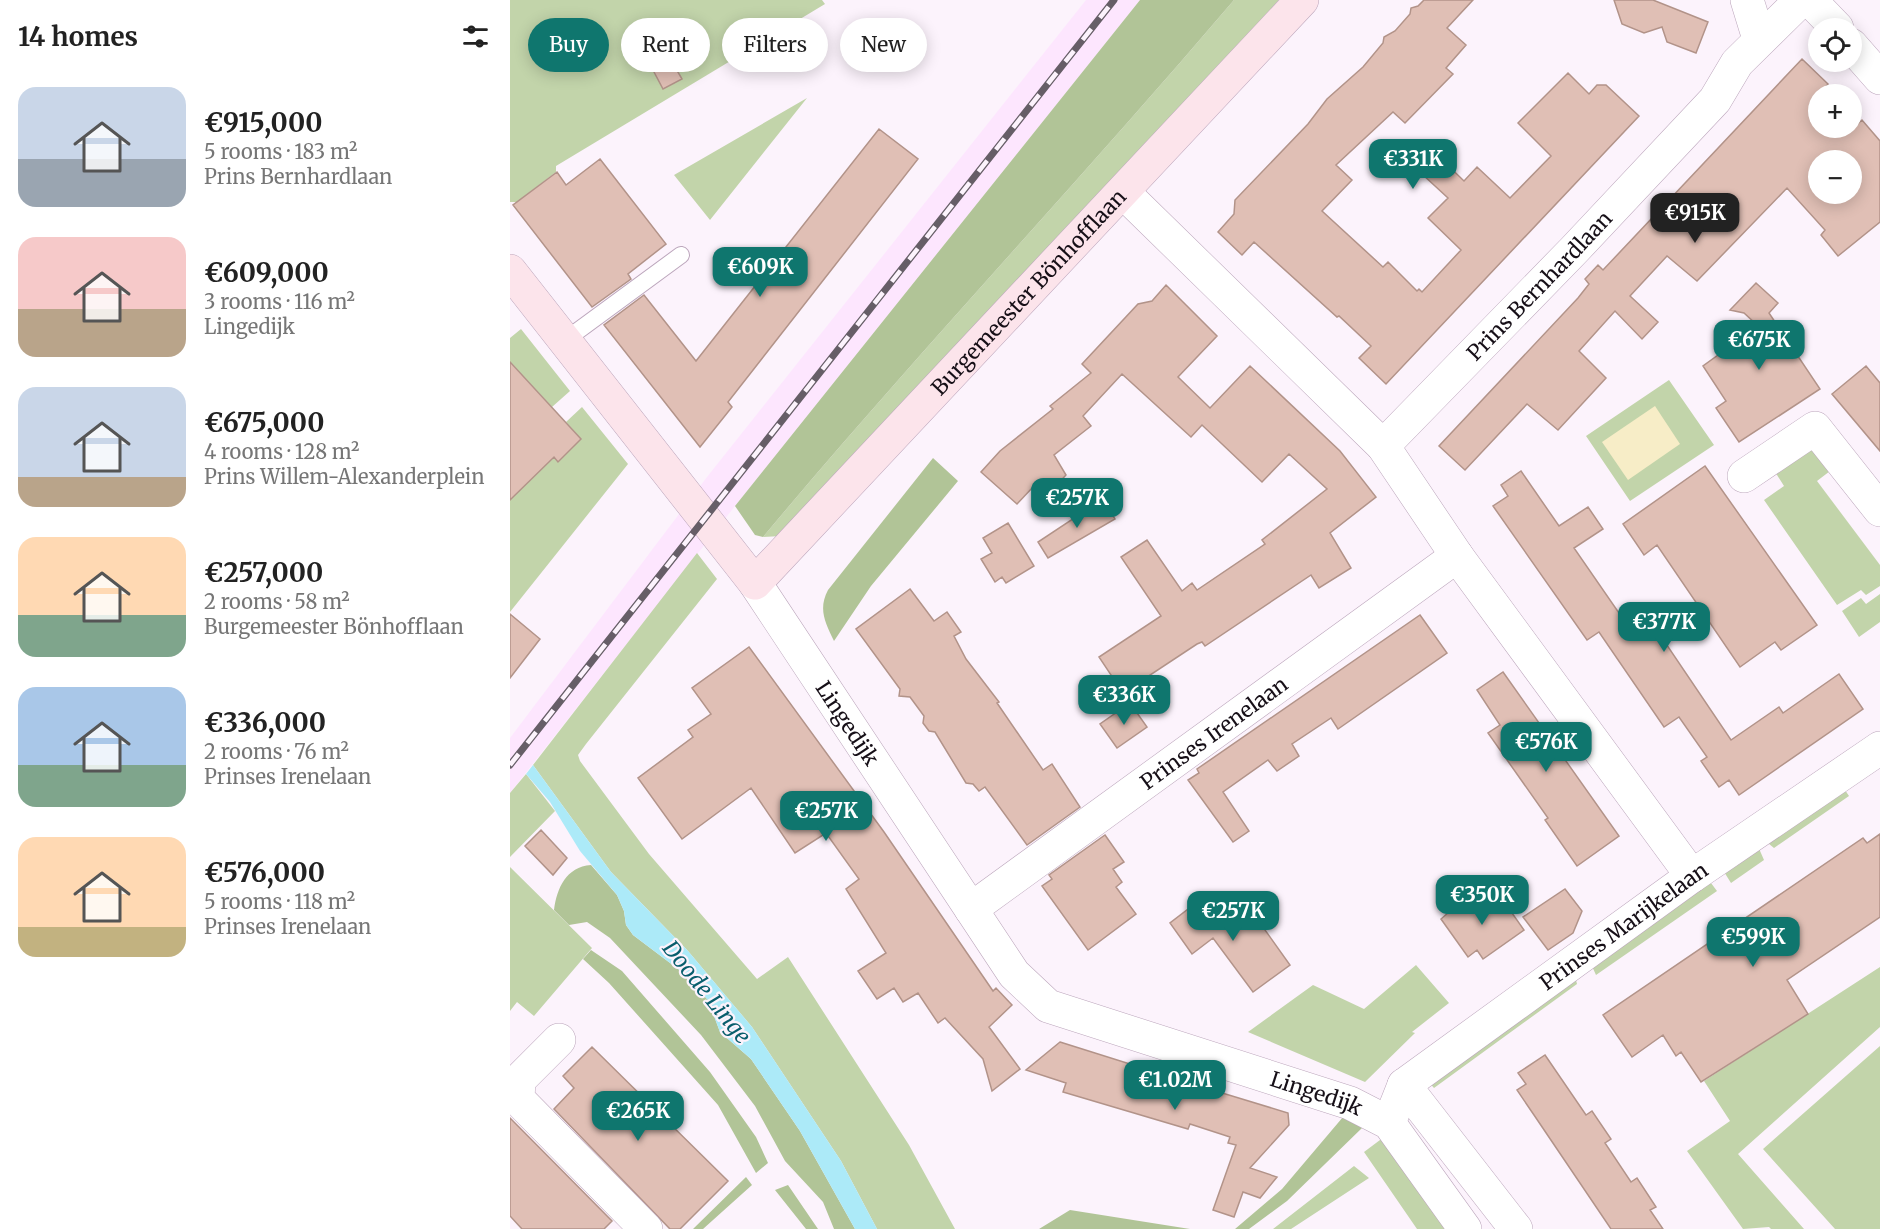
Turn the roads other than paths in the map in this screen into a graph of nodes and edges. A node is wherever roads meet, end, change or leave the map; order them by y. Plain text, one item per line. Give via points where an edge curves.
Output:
1 (1302, 0) edge
2 (1747, 0) edge
3 (1801, 0) edge
4 (1810, 0) edge
5 (1827, 18) edge
6 (1759, 39) junction
7 (1862, 58) edge
8 (1880, 78) edge
9 (1123, 192) junction
10 (681, 255) dead end
11 (515, 289) edge
12 (564, 341) junction
13 (1383, 446) junction
14 (1744, 476) dead end
15 (1880, 510) edge
16 (1457, 556) junction
17 (755, 583) junction
18 (1880, 748) edge
19 (1692, 876) junction
20 (971, 909) junction
21 (559, 1040) dead end
22 (1404, 1086) junction
23 (1389, 1123) junction
24 (646, 1229) edge
25 (1465, 1229) edge
26 (1516, 1229) edge

1 - 9 street, Burgemeester Bönhofflaan
2 - 6 street
3 - 6 street, Prins Bernhardlaan
4 - 5 street
6 - 13 street, Prins Bernhardlaan via 1737,63 1715,100
7 - 8 street
9 - 13 street
9 - 17 street, Burgemeester Bönhofflaan
10 - 12 lane
11 - 12 street, Lingedijk
12 - 17 street, Lingedijk
13 - 16 street
14 - 15 street via 1815,428
16 - 19 street
16 - 20 street, Prinses Irenelaan
17 - 20 street, Lingedijk
18 - 19 street, Prinses Marijkelaan
19 - 22 street, Prinses Marijkelaan
20 - 23 street, Lingedijk via 1014,974 1048,1006 1350,1103
21 - 24 street via 519,1080 518,1099
22 - 23 street
22 - 26 street
23 - 25 street

